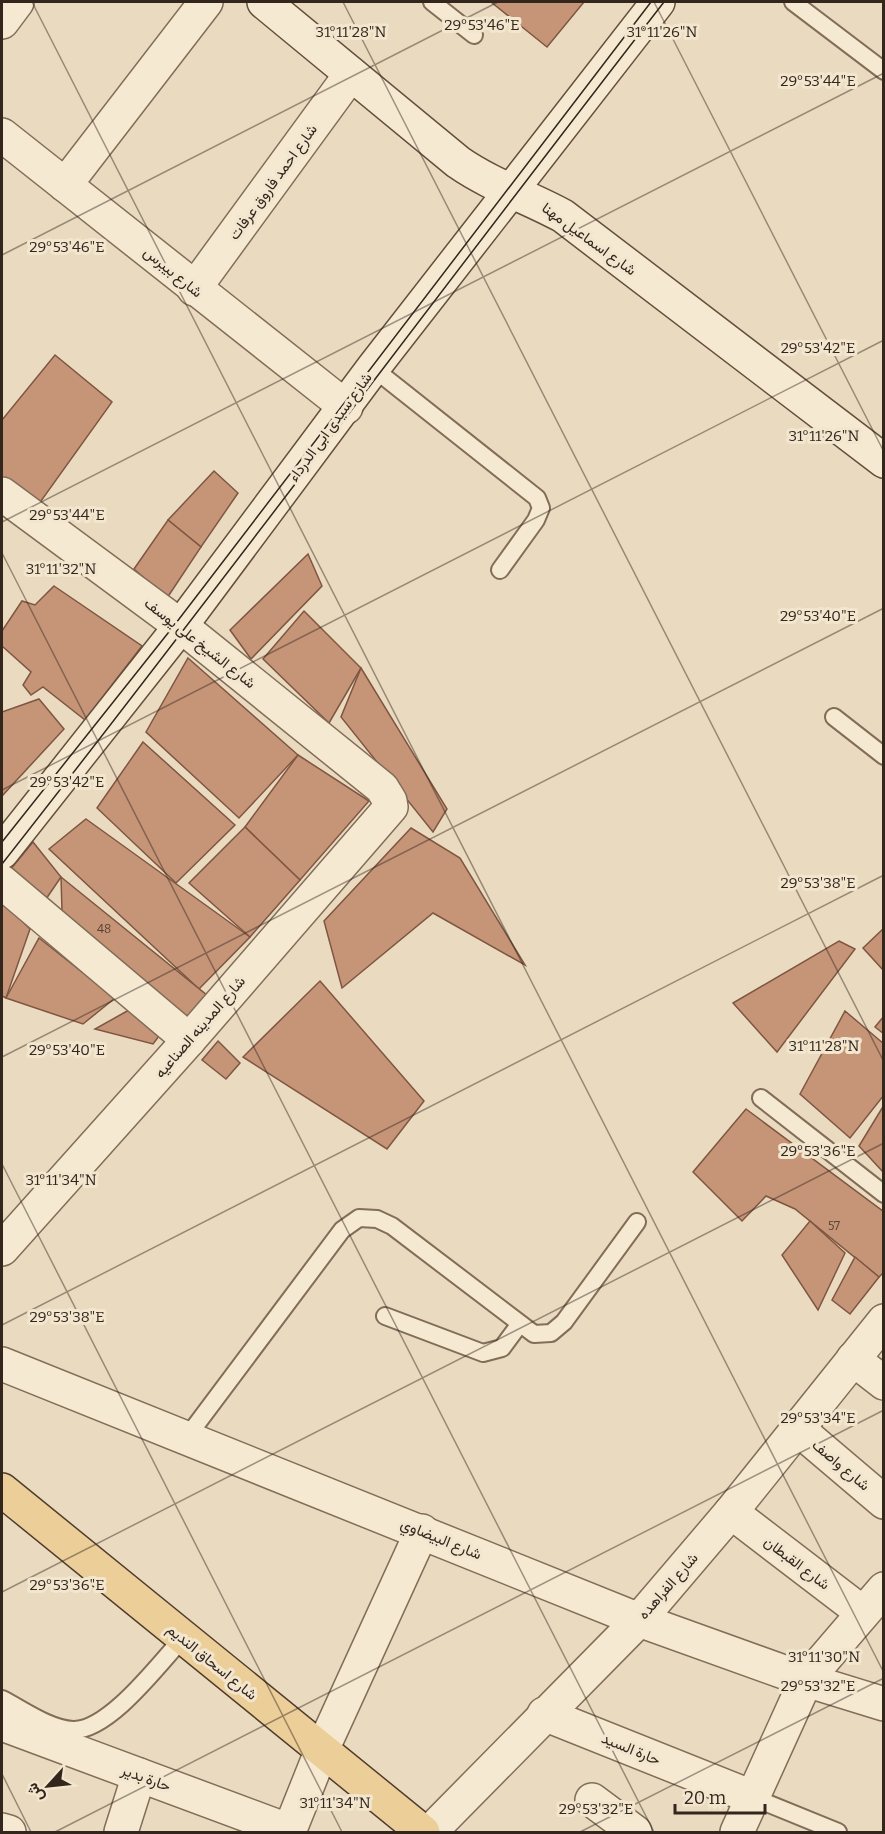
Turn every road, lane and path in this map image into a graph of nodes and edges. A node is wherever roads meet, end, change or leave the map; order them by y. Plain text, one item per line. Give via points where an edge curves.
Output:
1 (17, 2) edge
2 (206, 2) edge
3 (264, 2) edge
4 (432, 2) edge
5 (658, 2) edge
6 (793, 2) edge
7 (2, 22) edge
8 (474, 35) dead end
9 (884, 71) edge
10 (351, 74) junction
11 (2, 135) edge
12 (65, 186) junction
13 (510, 191) junction
14 (194, 289) junction
15 (373, 368) junction
16 (346, 407) junction
17 (884, 461) edge
18 (2, 494) edge
19 (500, 570) dead end
20 (180, 627) junction
21 (834, 717) dead end
22 (884, 756) edge
23 (390, 801) joint
24 (2, 852) edge
25 (2, 882) edge
26 (189, 1040) junction
27 (761, 1098) dead end
28 (884, 1194) edge
29 (637, 1222) dead end
30 (2, 1249) edge
31 (385, 1316) dead end
32 (884, 1321) edge
33 (519, 1325) junction
34 (853, 1359) junction
35 (2, 1364) edge
36 (884, 1383) edge
37 (798, 1429) junction
38 (187, 1437) junction
39 (2, 1490) edge
40 (884, 1502) edge
41 (731, 1512) junction
42 (422, 1531) junction
43 (873, 1601) edge
44 (639, 1620) junction
45 (183, 1638) junction
46 (806, 1680) junction
47 (2, 1699) edge
48 (884, 1704) edge
49 (544, 1714) junction
50 (2, 1724) edge
51 (321, 1752) junction
52 (139, 1775) junction
53 (752, 1797) junction
54 (592, 1800) dead end
55 (2, 1830) edge
56 (289, 1832) edge
57 (9, 1833) edge
58 (121, 1833) edge
59 (423, 1833) edge
60 (430, 1833) edge
61 (635, 1833) edge
62 (737, 1833) edge
63 (838, 1833) edge

1 - 7 street
2 - 12 street
3 - 10 street, شارع اسماعيل مهنا
4 - 8 lane
5 - 13 street, شارع سيدى ابى الدرداء
6 - 9 lane
10 - 13 street, شارع اسماعيل مهنا via 458,162
10 - 14 street, شارع احمد فاروق عرفات
11 - 12 street, شارع بيبرس
12 - 14 street, شارع بيبرس
13 - 15 street, شارع سيدى ابى الدرداء
13 - 17 street, شارع اسماعيل مهنا via 563,216
14 - 16 street, شارع بيبرس
15 - 16 street, شارع سيدى ابى الدرداء
15 - 19 lane via 537,498 541,508 536,520
16 - 20 street, شارع سيدى ابى الدرداء
18 - 20 street, شارع الشيخ على يوسف
20 - 23 street, شارع الشيخ على يوسف via 382,788
20 - 24 street, شارع سيدى ابى الدرداء
21 - 22 lane
23 - 26 street, شارع المدينه الصناعيه via 387,813
25 - 26 street
26 - 30 street, شارع المدينه الصناعيه
27 - 28 lane
29 - 33 lane via 557,1328 550,1333 534,1334
31 - 33 lane via 483,1353 502,1348
32 - 34 street, شارع الفراهده
33 - 38 lane via 392,1226 377,1219 359,1218 342,1230
34 - 36 street
34 - 37 street, شارع الفراهده
35 - 38 street, شارع البيضاوي
37 - 40 street, شارع واصف
37 - 41 street, شارع الفراهده
38 - 42 street, شارع البيضاوي
39 - 45 main road, شارع اسحاق النديم
41 - 43 street, شارع القبطان
41 - 44 street, شارع الفراهده
42 - 44 street, شارع البيضاوي
42 - 51 street
43 - 46 street
44 - 46 street, شارع البيضاوي
44 - 49 street, شارع الفراهده
45 - 47 lane via 110,1714 93,1726 72,1730
45 - 51 main road, شارع اسحاق النديم
46 - 48 street, شارع البيضاوي
46 - 53 street
49 - 53 street, حارة السيد
49 - 60 street, شارع الفراهده
50 - 52 street, حارة بدير
51 - 56 street
51 - 59 main road, شارع اسحاق النديم
52 - 56 street, حارة بدير
52 - 58 street
53 - 62 street
53 - 63 lane
54 - 61 street
55 - 57 street

